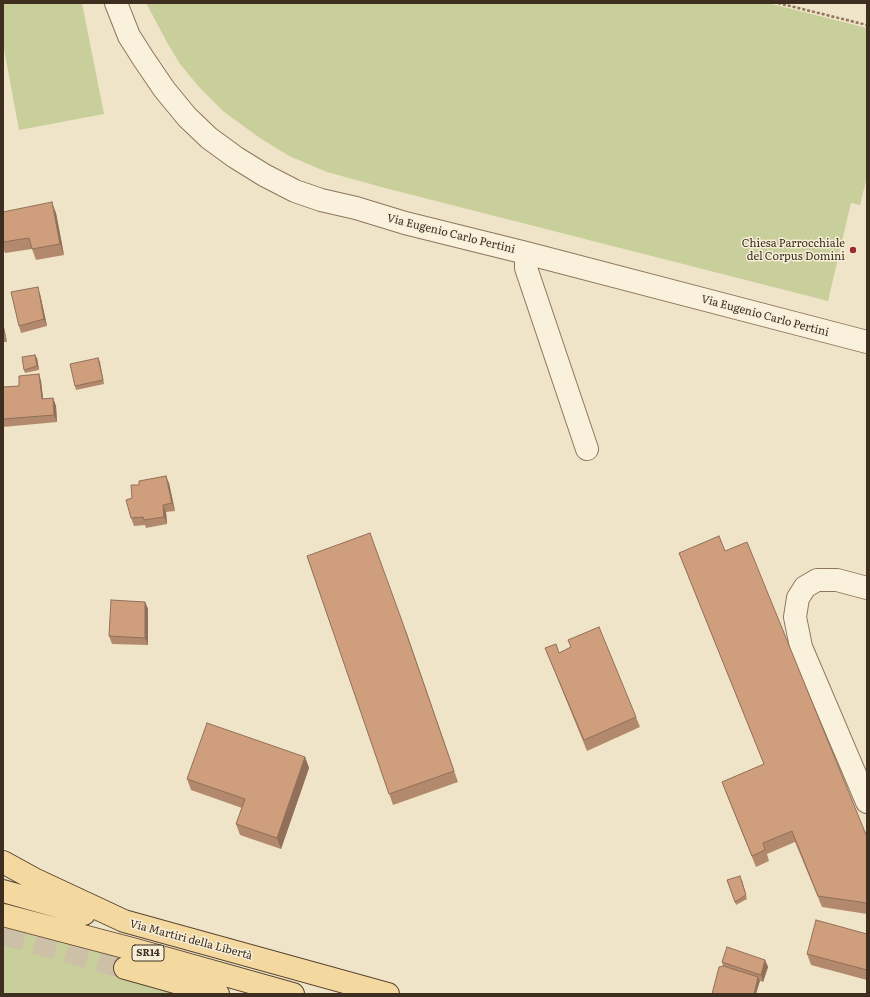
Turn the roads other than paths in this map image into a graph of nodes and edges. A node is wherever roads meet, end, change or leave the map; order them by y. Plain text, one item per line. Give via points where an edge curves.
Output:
1 (116, 3) edge
2 (526, 253) junction
3 (867, 342) edge
4 (587, 449) dead end
5 (867, 588) edge
6 (867, 802) edge
7 (3, 862) edge
8 (3, 892) edge
9 (3, 915) edge
10 (124, 921) junction
11 (125, 968) tunnel mouth
12 (218, 994) edge
13 (293, 994) edge
14 (388, 994) edge

1 - 2 street, Via Eugenio Carlo Pertini via 129,36 164,89 187,117 209,138 264,176 321,200
2 - 3 street, Via Eugenio Carlo Pertini
2 - 4 street via 526,268
5 - 6 street via 837,580 817,580 805,587 798,598 795,617 801,647
7 - 10 main road, Via Martiri della Libertà / SR14
8 - 10 main road, SR14 via 103,920
9 - 13 main road, SR14
10 - 14 main road, Via Martiri della Libertà / SR14
11 - 12 main road, SR14

